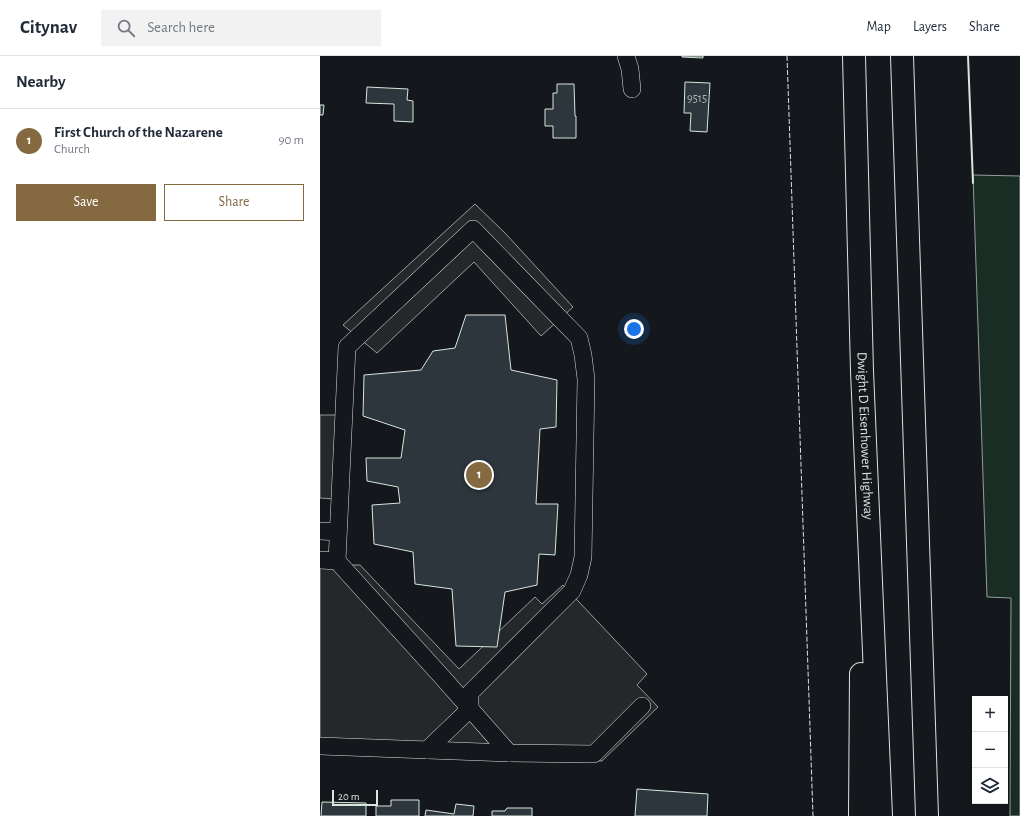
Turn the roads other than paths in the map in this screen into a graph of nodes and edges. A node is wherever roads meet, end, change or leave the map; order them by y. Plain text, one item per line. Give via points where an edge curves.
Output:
1 (626, 56) edge
2 (854, 56) edge
3 (902, 56) edge
4 (632, 89) dead end
5 (862, 371) junction
6 (917, 519) junction
7 (320, 531) edge
8 (338, 532) junction
9 (320, 560) edge
10 (337, 561) junction
11 (642, 706) dead end
12 (470, 709) junction
13 (320, 746) edge
14 (427, 750) junction
15 (509, 753) junction
16 (860, 816) edge
17 (881, 816) edge
18 (927, 816) edge
19 (939, 816) edge

1 - 4 street
2 - 5 highway, Dwight D Eisenhower Highway
3 - 6 highway
5 - 16 highway
5 - 17 highway, Dwight D Eisenhower Highway
6 - 18 highway
6 - 19 highway
7 - 8 street
8 - 10 street
8 - 12 street via 347,347 473,229 579,338 586,379 582,557 578,575 572,591 470,693
9 - 10 street
10 - 12 street
11 - 15 street via 594,754
12 - 14 street
12 - 15 street
13 - 14 street
14 - 15 street

